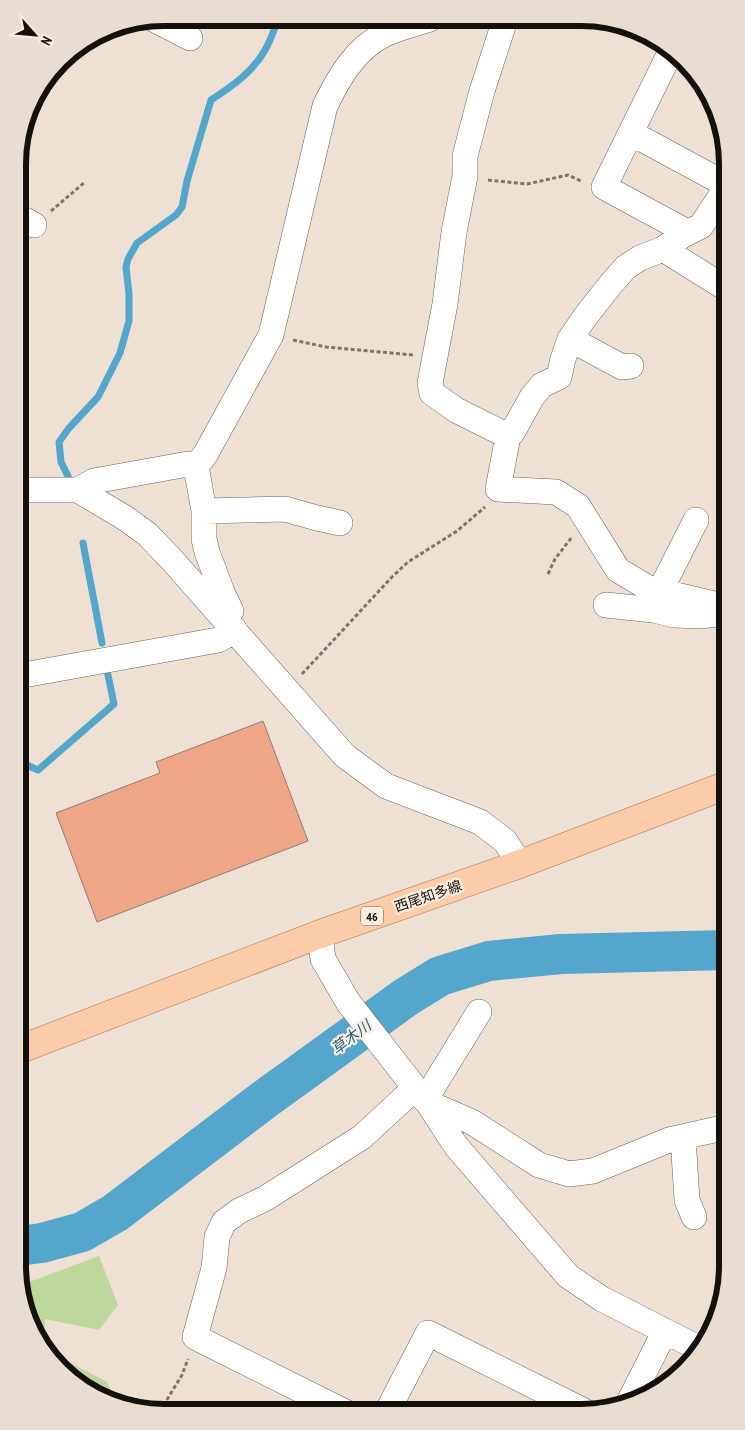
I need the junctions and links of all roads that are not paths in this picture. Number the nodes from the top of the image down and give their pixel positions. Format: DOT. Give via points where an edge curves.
graph roads {
  1 [pos="167,26"];
  2 [pos="409,26"];
  3 [pos="503,26"];
  4 [pos="190,38"];
  5 [pos="668,58"];
  6 [pos="631,133"];
  7 [pos="719,181"];
  8 [pos="719,199"];
  9 [pos="687,232"];
  10 [pos="663,249"];
  11 [pos="719,283"];
  12 [pos="570,338"];
  13 [pos="631,366"];
  14 [pos="508,436"];
  15 [pos="196,466"];
  16 [pos="26,490"];
  17 [pos="78,490"];
  18 [pos="204,510"];
  19 [pos="696,520"];
  20 [pos="340,523"];
  21 [pos="660,591"];
  22 [pos="606,605"];
  23 [pos="719,605"];
  24 [pos="719,613"];
  25 [pos="230,624"];
  26 [pos="26,675"];
  27 [pos="718,788"];
  28 [pos="520,864"];
  29 [pos="320,934"];
  30 [pos="479,1012"];
  31 [pos="26,1047"];
  32 [pos="423,1097"];
  33 [pos="705,1132"];
  34 [pos="718,1143"];
  35 [pos="694,1217"];
  36 [pos="665,1331"];
  37 [pos="693,1345"];
  38 [pos="634,1392"];
  39 [pos="329,1404"];
  40 [pos="391,1404"];
  41 [pos="570,1404"];
  1 -- 4 [label="street"];
  2 -- 15 [label="street" via="383,35 364,47 340,78 325,106 272,331"];
  3 -- 14 [label="street" via="465,156 465,176 430,383 432,393 456,410"];
  5 -- 6 [label="street"];
  6 -- 7 [label="street"];
  6 -- 9 [label="street" via="604,187"];
  8 -- 9 [label="street" via="701,226"];
  9 -- 10 [label="street"];
  10 -- 11 [label="street"];
  10 -- 12 [label="street" via="626,267"];
  12 -- 13 [label="street" via="622,367"];
  12 -- 14 [label="street" via="559,377 542,385"];
  14 -- 21 [label="street" via="498,489 556,492 578,506 618,570 650,589"];
  15 -- 17 [label="street" via="188,464 94,481"];
  15 -- 18 [label="street"];
  16 -- 17 [label="street"];
  17 -- 25 [label="street" via="146,534"];
  18 -- 20 [label="street" via="285,509"];
  18 -- 25 [label="street" via="204,539 231,611"];
  19 -- 21 [label="street"];
  21 -- 23 [label="street"];
  22 -- 24 [label="street" via="700,616"];
  25 -- 26 [label="street" via="227,635 218,640"];
  25 -- 28 [label="street" via="345,756 386,786 480,822 505,841"];
  27 -- 28 [label="main road, 西尾知多線 / 46"];
  28 -- 29 [label="main road, 西尾知多線 / 46"];
  29 -- 31 [label="main road, 西尾知多線 / 46"];
  29 -- 32 [label="street" via="322,959 348,1002"];
  30 -- 32 [label="street"];
  32 -- 33 [label="street" via="472,1122 539,1165 569,1174 593,1171 669,1140"];
  32 -- 36 [label="street" via="456,1146 568,1276 602,1299"];
  32 -- 39 [label="street" via="266,1198 239,1211 224,1222 217,1237 214,1268 195,1337"];
  33 -- 34 [label="street"];
  33 -- 35 [label="street" via="688,1200"];
  36 -- 37 [label="street"];
  36 -- 38 [label="street"];
  40 -- 41 [label="street" via="428,1333"];
}
